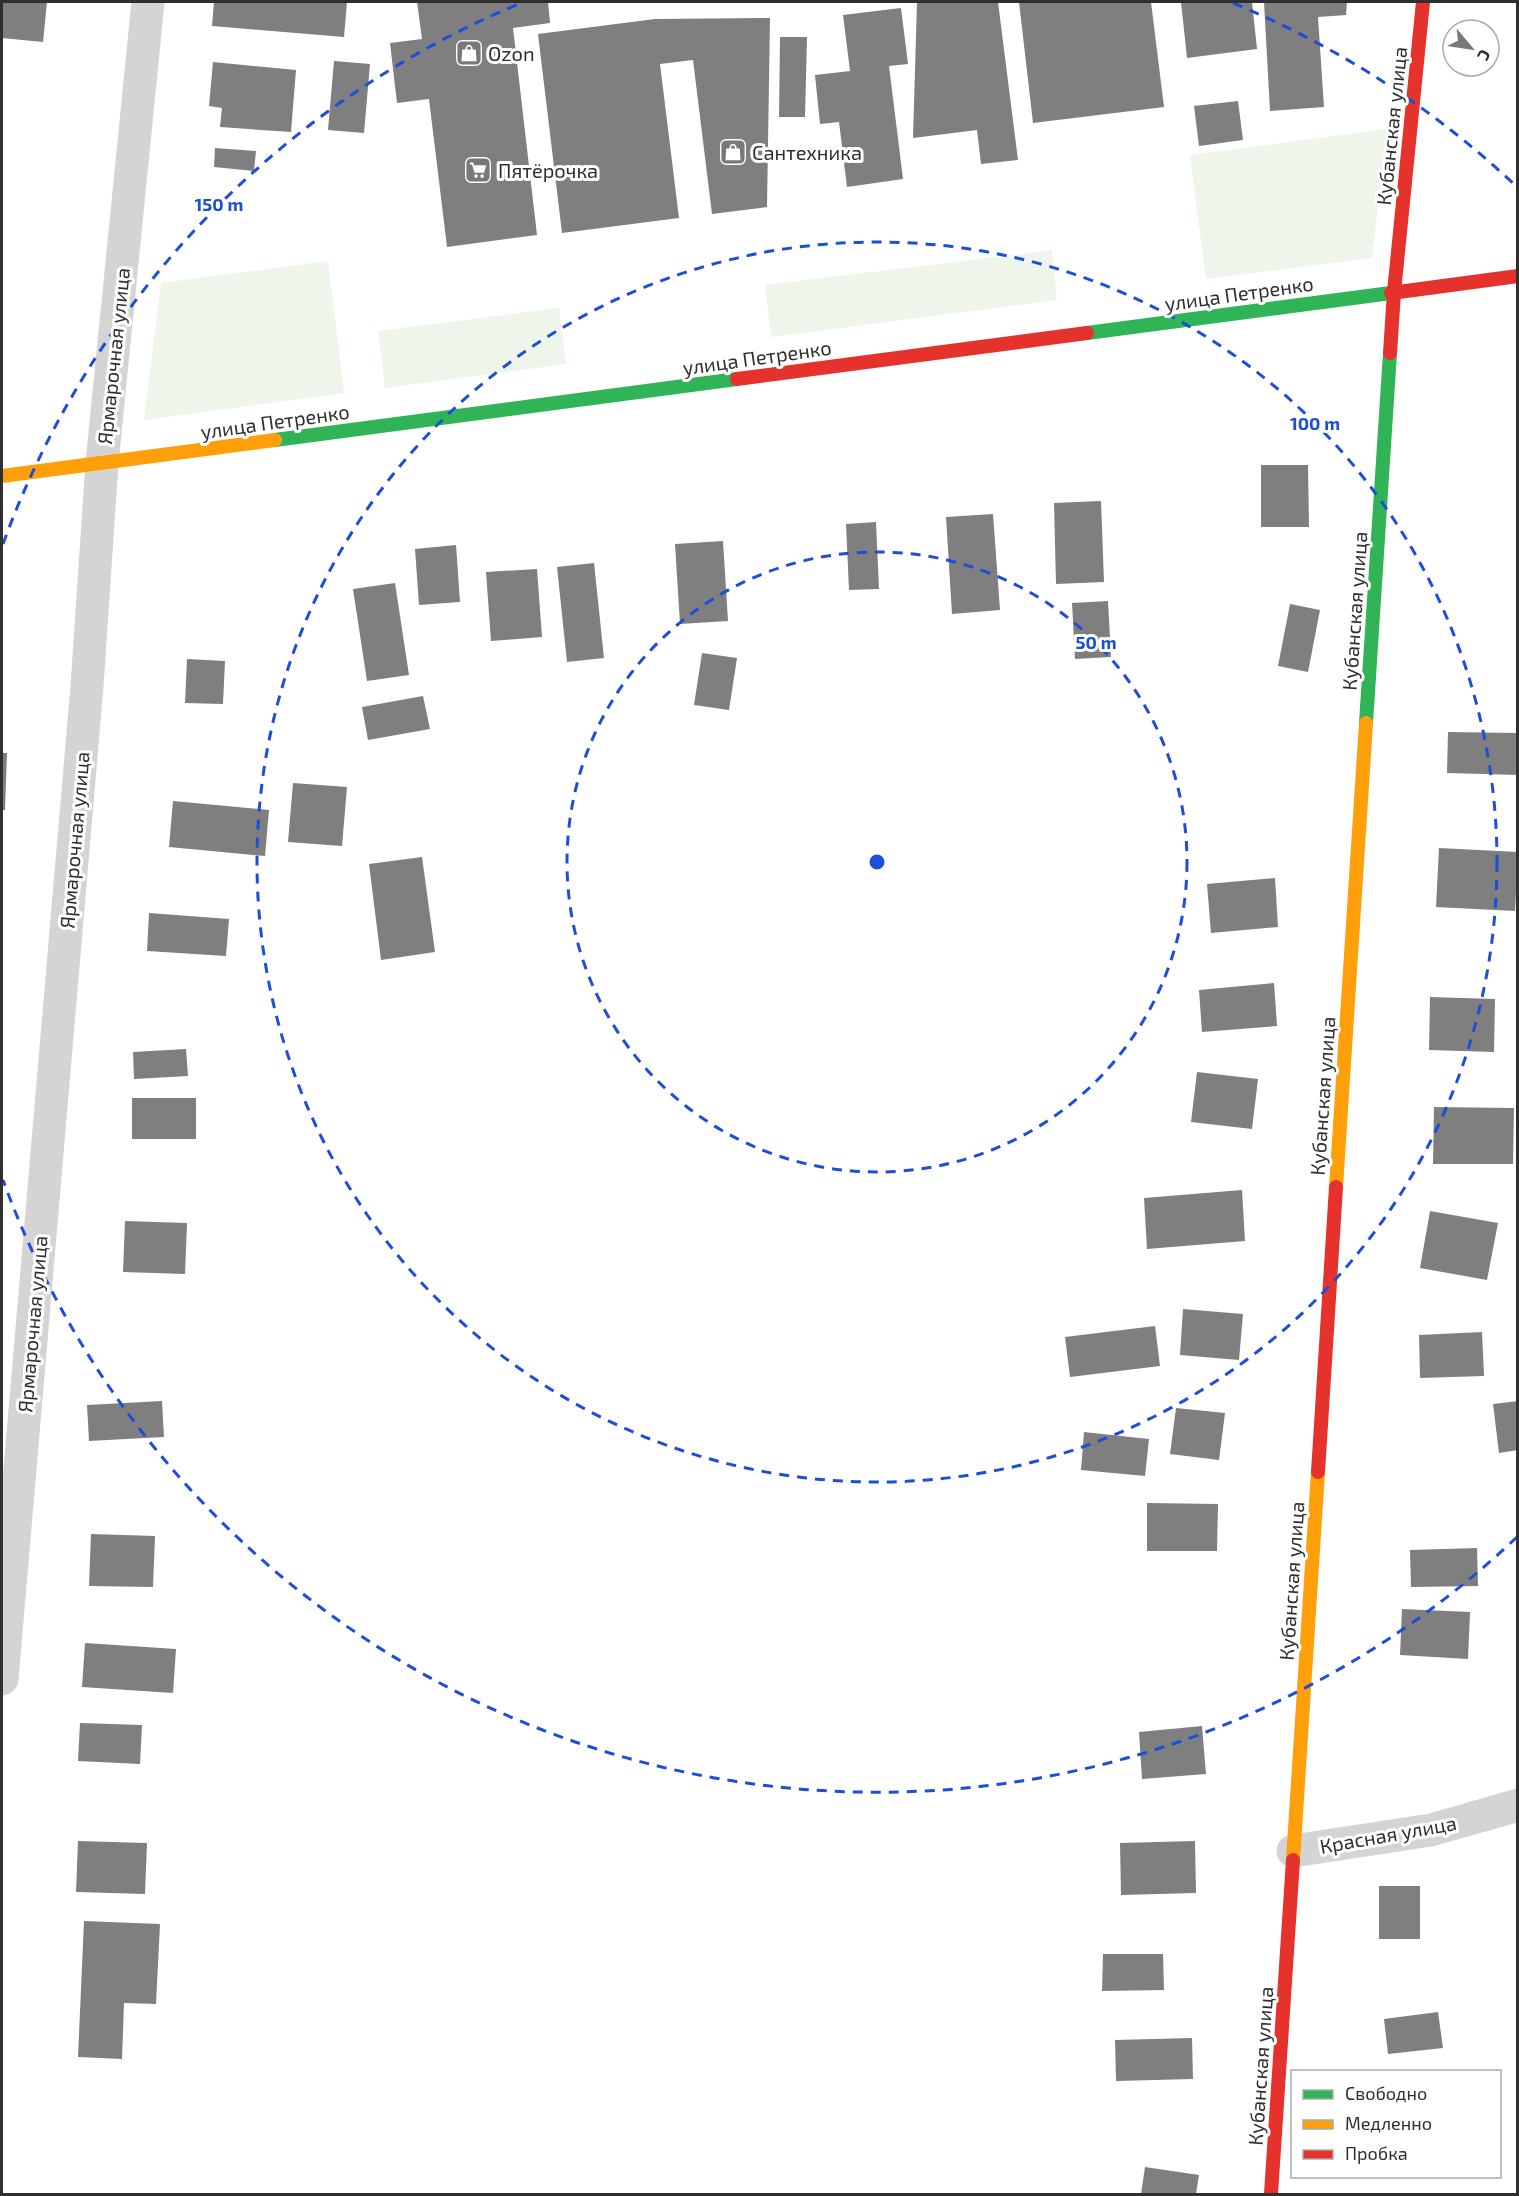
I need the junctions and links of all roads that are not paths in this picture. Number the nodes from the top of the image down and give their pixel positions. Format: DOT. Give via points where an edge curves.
graph roads {
  1 [pos="148,2"];
  2 [pos="1423,2"];
  3 [pos="1518,276"];
  4 [pos="1394,292"];
  5 [pos="102,464"];
  6 [pos="2,476"];
  7 [pos="2,1679"];
  8 [pos="1518,1804"];
  9 [pos="1293,1851"];
  10 [pos="1271,2194"];
  1 -- 5 [label="street, Ярмарочная улица"];
  2 -- 4 [label="street, Кубанская улица"];
  3 -- 4 [label="street, улица Петренко"];
  4 -- 5 [label="street, улица Петренко"];
  4 -- 9 [label="street, Кубанская улица"];
  5 -- 6 [label="street, улица Петренко"];
  5 -- 7 [label="street, Ярмарочная улица" via="86,697"];
  8 -- 9 [label="street, Красная улица" via="1431,1830"];
  9 -- 10 [label="street, Кубанская улица"];
}
